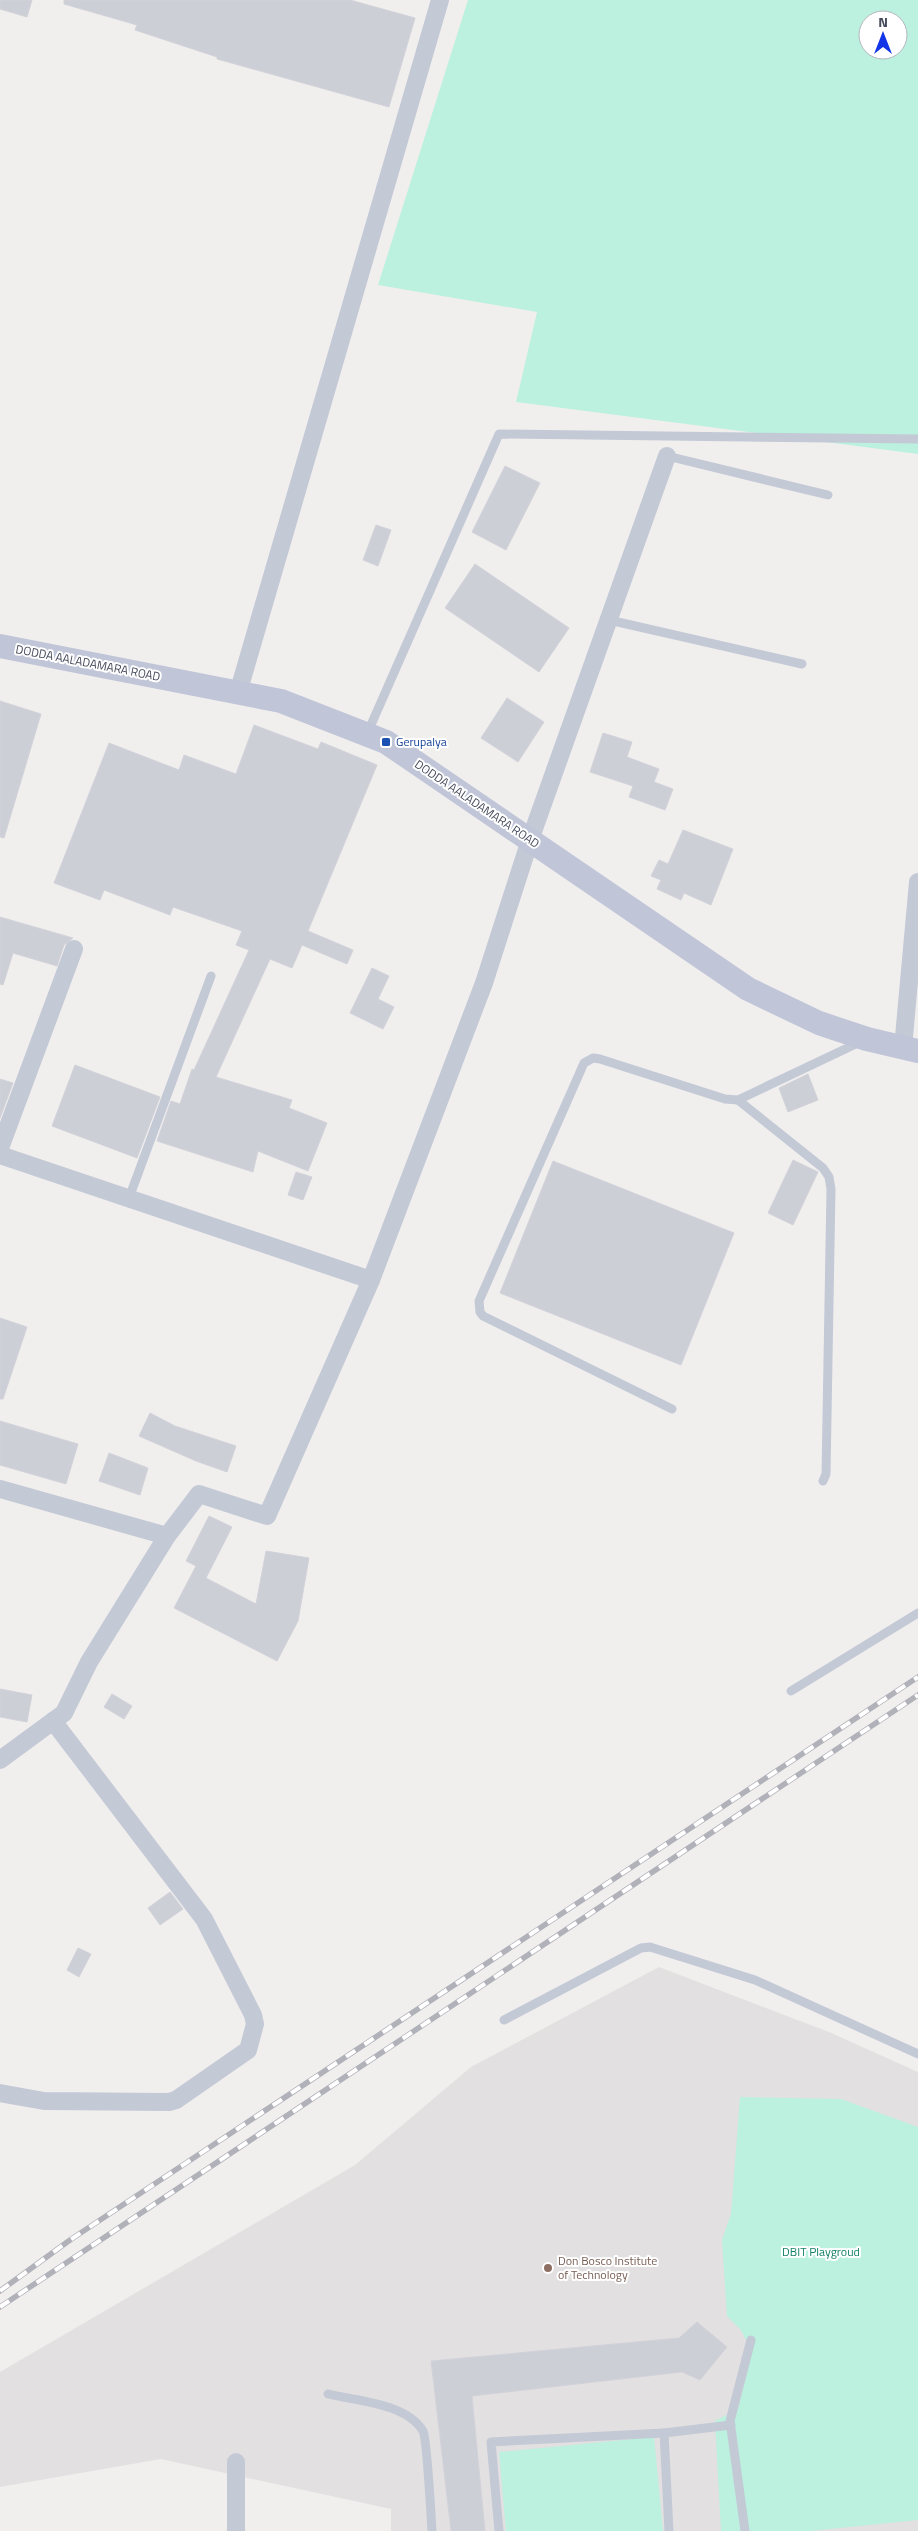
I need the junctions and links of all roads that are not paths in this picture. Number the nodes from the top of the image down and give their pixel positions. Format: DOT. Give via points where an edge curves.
graph roads {
  1 [pos="440,0"];
  2 [pos="918,439"];
  3 [pos="667,456"];
  4 [pos="828,495"];
  5 [pos="609,620"];
  6 [pos="0,646"];
  7 [pos="802,664"];
  8 [pos="238,693"];
  9 [pos="366,734"];
  10 [pos="530,840"];
  11 [pos="918,882"];
  12 [pos="74,949"];
  13 [pos="211,976"];
  14 [pos="867,1039"];
  15 [pos="911,1050"];
  16 [pos="738,1100"];
  17 [pos="0,1148"];
  18 [pos="0,1155"];
  19 [pos="128,1198"];
  20 [pos="371,1280"];
  21 [pos="672,1409"];
  22 [pos="823,1481"];
  23 [pos="0,1489"];
  24 [pos="167,1536"];
  25 [pos="918,1613"];
  26 [pos="791,1691"];
  27 [pos="53,1721"];
  28 [pos="0,1760"];
  29 [pos="504,2020"];
  30 [pos="918,2054"];
  31 [pos="0,2092"];
  32 [pos="751,2340"];
  33 [pos="328,2394"];
  34 [pos="730,2425"];
  35 [pos="664,2434"];
  36 [pos="236,2462"];
  37 [pos="236,2531"];
  38 [pos="432,2531"];
  39 [pos="499,2531"];
  40 [pos="669,2531"];
  41 [pos="745,2531"];
  1 -- 8 [label="street"];
  2 -- 9 [label="lane" via="499,434"];
  3 -- 4 [label="lane"];
  3 -- 5 [label="street"];
  5 -- 7 [label="lane"];
  5 -- 10 [label="street"];
  6 -- 8 [label="main road, DODDA AALADAMARA ROAD"];
  8 -- 9 [label="main road, DODDA AALADAMARA ROAD" via="282,701"];
  9 -- 10 [label="main road, DODDA AALADAMARA ROAD" via="386,742"];
  10 -- 14 [label="main road, DODDA AALADAMARA ROAD" via="748,988 818,1023"];
  10 -- 20 [label="street" via="484,983"];
  11 -- 15 [label="street"];
  12 -- 17 [label="street"];
  13 -- 19 [label="lane"];
  14 -- 15 [label="main road, DODDA AALADAMARA ROAD"];
  14 -- 16 [label="lane"];
  16 -- 21 [label="lane" via="600,1059 584,1063 479,1301 483,1316"];
  16 -- 22 [label="lane" via="823,1168 829,1177 826,1474"];
  18 -- 19 [label="street"];
  19 -- 20 [label="street"];
  20 -- 24 [label="street" via="267,1516 199,1494"];
  23 -- 24 [label="street"];
  24 -- 27 [label="street" via="89,1662 64,1712"];
  25 -- 26 [label="lane"];
  27 -- 28 [label="street"];
  27 -- 31 [label="street" via="204,1919 255,2024 248,2050 169,2102 44,2101"];
  29 -- 30 [label="lane" via="650,1946 755,1980"];
  32 -- 34 [label="lane"];
  33 -- 38 [label="lane" via="395,2409 424,2432"];
  34 -- 35 [label="lane"];
  34 -- 41 [label="lane"];
  35 -- 39 [label="lane" via="491,2442"];
  35 -- 40 [label="lane"];
  36 -- 37 [label="street"];
}
